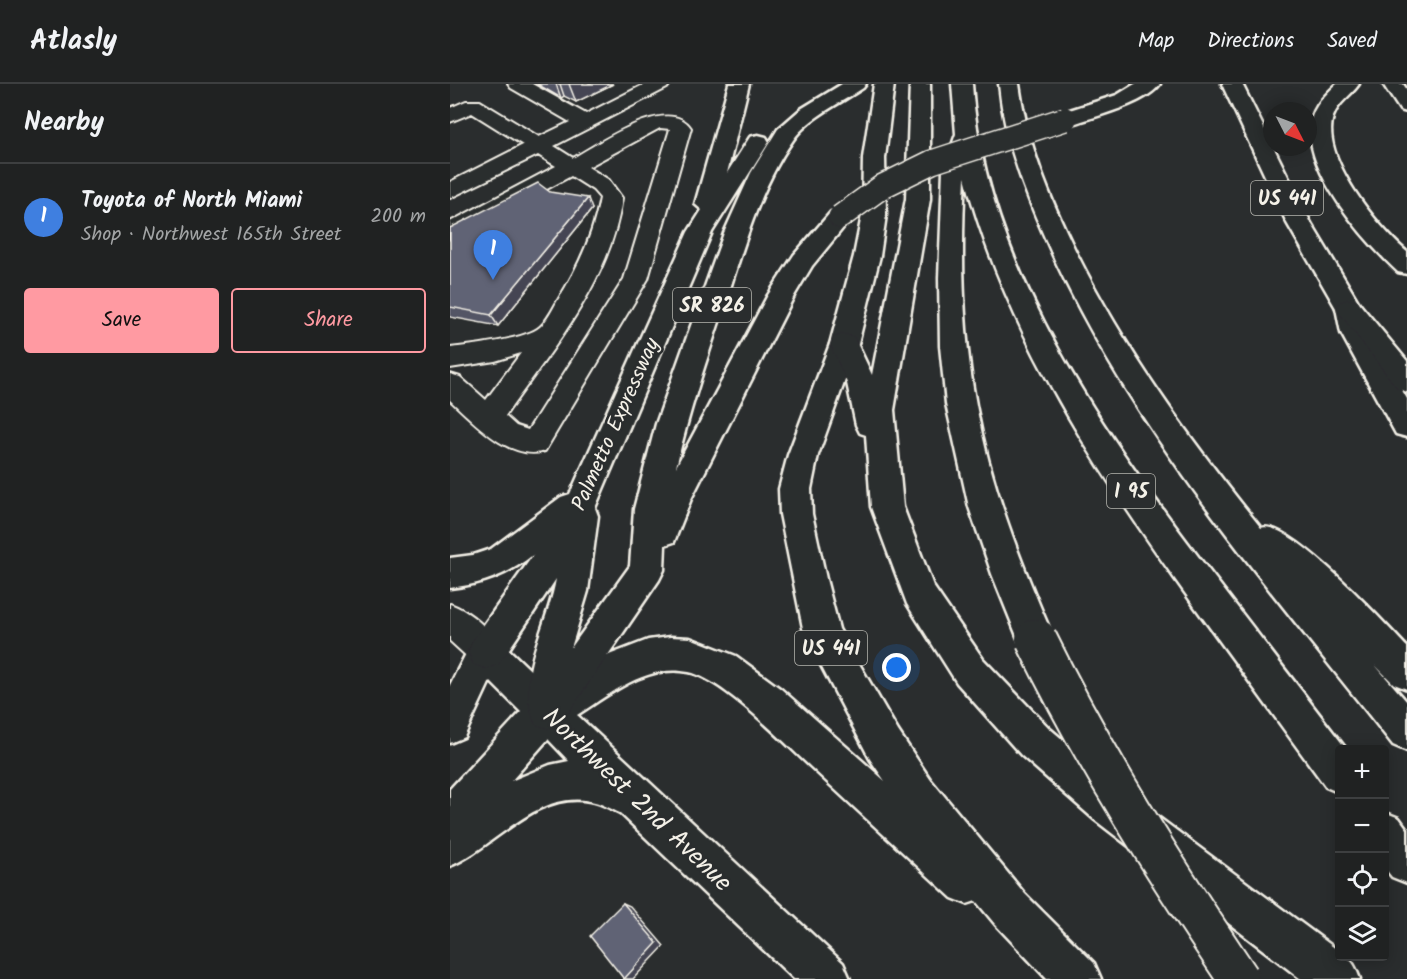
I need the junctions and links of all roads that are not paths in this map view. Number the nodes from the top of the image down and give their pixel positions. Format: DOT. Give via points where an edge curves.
graph roads {
  1 [pos="518,84"];
  2 [pos="660,84"];
  3 [pos="739,84"];
  4 [pos="825,84"];
  5 [pos="856,84"];
  6 [pos="884,84"];
  7 [pos="920,84"];
  8 [pos="962,84"];
  9 [pos="1009,84"];
  10 [pos="1150,84"];
  11 [pos="1232,84"];
  12 [pos="1349,84"];
  13 [pos="1393,84"];
  14 [pos="1407,106"];
  15 [pos="450,116"];
  16 [pos="586,122"];
  17 [pos="966,133"];
  18 [pos="538,146"];
  19 [pos="572,167"];
  20 [pos="450,191"];
  21 [pos="450,232"];
  22 [pos="700,232"];
  23 [pos="644,256"];
  24 [pos="594,257"];
  25 [pos="1407,266"];
  26 [pos="1348,308"];
  27 [pos="545,336"];
  28 [pos="844,344"];
  29 [pos="450,358"];
  30 [pos="1407,381"];
  31 [pos="450,384"];
  32 [pos="489,417"];
  33 [pos="1407,426"];
  34 [pos="881,461"];
  35 [pos="585,496"];
  36 [pos="1234,517"];
  37 [pos="647,570"];
  38 [pos="450,573"];
  39 [pos="450,619"];
  40 [pos="486,652"];
  41 [pos="1407,672"];
  42 [pos="450,696"];
  43 [pos="548,711"];
  44 [pos="450,724"];
  45 [pos="1407,732"];
  46 [pos="1335,766"];
  47 [pos="635,799"];
  48 [pos="450,819"];
  49 [pos="1389,839"];
  50 [pos="450,845"];
  51 [pos="1407,862"];
  52 [pos="1010,909"];
  53 [pos="827,979"];
  54 [pos="1078,979"];
  55 [pos="1239,979"];
  56 [pos="1337,979"];
  1 -- 16 [label="street"];
  2 -- 16 [label="street"];
  3 -- 22 [label="main road"];
  4 -- 22 [label="main road, Palmetto Expressway / SR 826" via="783,114 763,135"];
  5 -- 37 [label="main road, SR 826" via="786,134 762,173 736,233 670,424 650,509"];
  6 -- 28 [label="main road, US 441" via="874,158 874,215"];
  7 -- 34 [label="main road" via="918,200 879,408"];
  8 -- 17 [label="main road, I 95"];
  9 -- 36 [label="main road" via="1018,134 1035,188 1078,283 1137,386"];
  10 -- 37 [label="main road, bridge" via="1124,99 912,171 868,195 840,217 781,295 675,499"];
  11 -- 26 [label="main road, US 441" via="1279,184"];
  12 -- 25 [label="main road" via="1330,102 1324,115 1320,128 1327,153 1343,193 1378,238"];
  13 -- 14 [label="main road"];
  15 -- 18 [label="street" via="473,105"];
  16 -- 18 [label="street"];
  17 -- 46 [label="main road, I 95" via="981,196 1008,272 1071,395 1152,522"];
  17 -- 55 [label="main road, bridge" via="954,170 953,323 957,380 980,490 1007,570 1054,676 1105,767"];
  18 -- 19 [label="street"];
  18 -- 20 [label="street"];
  19 -- 21 [label="street"];
  19 -- 23 [label="street" via="656,122 669,121 681,128"];
  19 -- 24 [label="street" via="601,185 611,198"];
  22 -- 35 [label="main road, Palmetto Expressway / SR 826"];
  23 -- 24 [label="street"];
  23 -- 32 [label="street" via="626,298 535,443 513,437"];
  24 -- 27 [label="street" via="581,285"];
  26 -- 30 [label="main road"];
  26 -- 33 [label="main road, US 441" via="1355,333"];
  27 -- 29 [label="street" via="495,352"];
  27 -- 32 [label="street"];
  28 -- 34 [label="main road" via="861,383"];
  28 -- 52 [label="main road, US 441" via="803,455 795,489 796,514 822,633 884,745 916,793"];
  31 -- 32 [label="street"];
  34 -- 56 [label="main road" via="886,503 897,540 934,621 960,660 1009,717 1141,829"];
  35 -- 38 [label="main road" via="503,559 474,570"];
  35 -- 40 [label="main road, Palmetto Expressway / SR 826" via="536,582"];
  35 -- 43 [label="main road" via="571,591 549,660"];
  36 -- 41 [label="main road" via="1305,567"];
  36 -- 45 [label="main road"];
  37 -- 43 [label="main road"];
  39 -- 40 [label="street, Northwest 2nd Avenue"];
  40 -- 42 [label="main road, SR 826"];
  40 -- 43 [label="main road, Northwest 2nd Avenue"];
  40 -- 44 [label="main road"];
  43 -- 47 [label="main road, Northwest 2nd Avenue"];
  43 -- 48 [label="main road"];
  43 -- 52 [label="main road" via="622,667 648,657 690,655 706,660 768,702 963,880"];
  47 -- 50 [label="main road" via="588,780 556,783 522,796"];
  47 -- 53 [label="main road, Northwest 2nd Avenue"];
  49 -- 51 [label="main road"];
  52 -- 54 [label="main road, US 441"];
}
